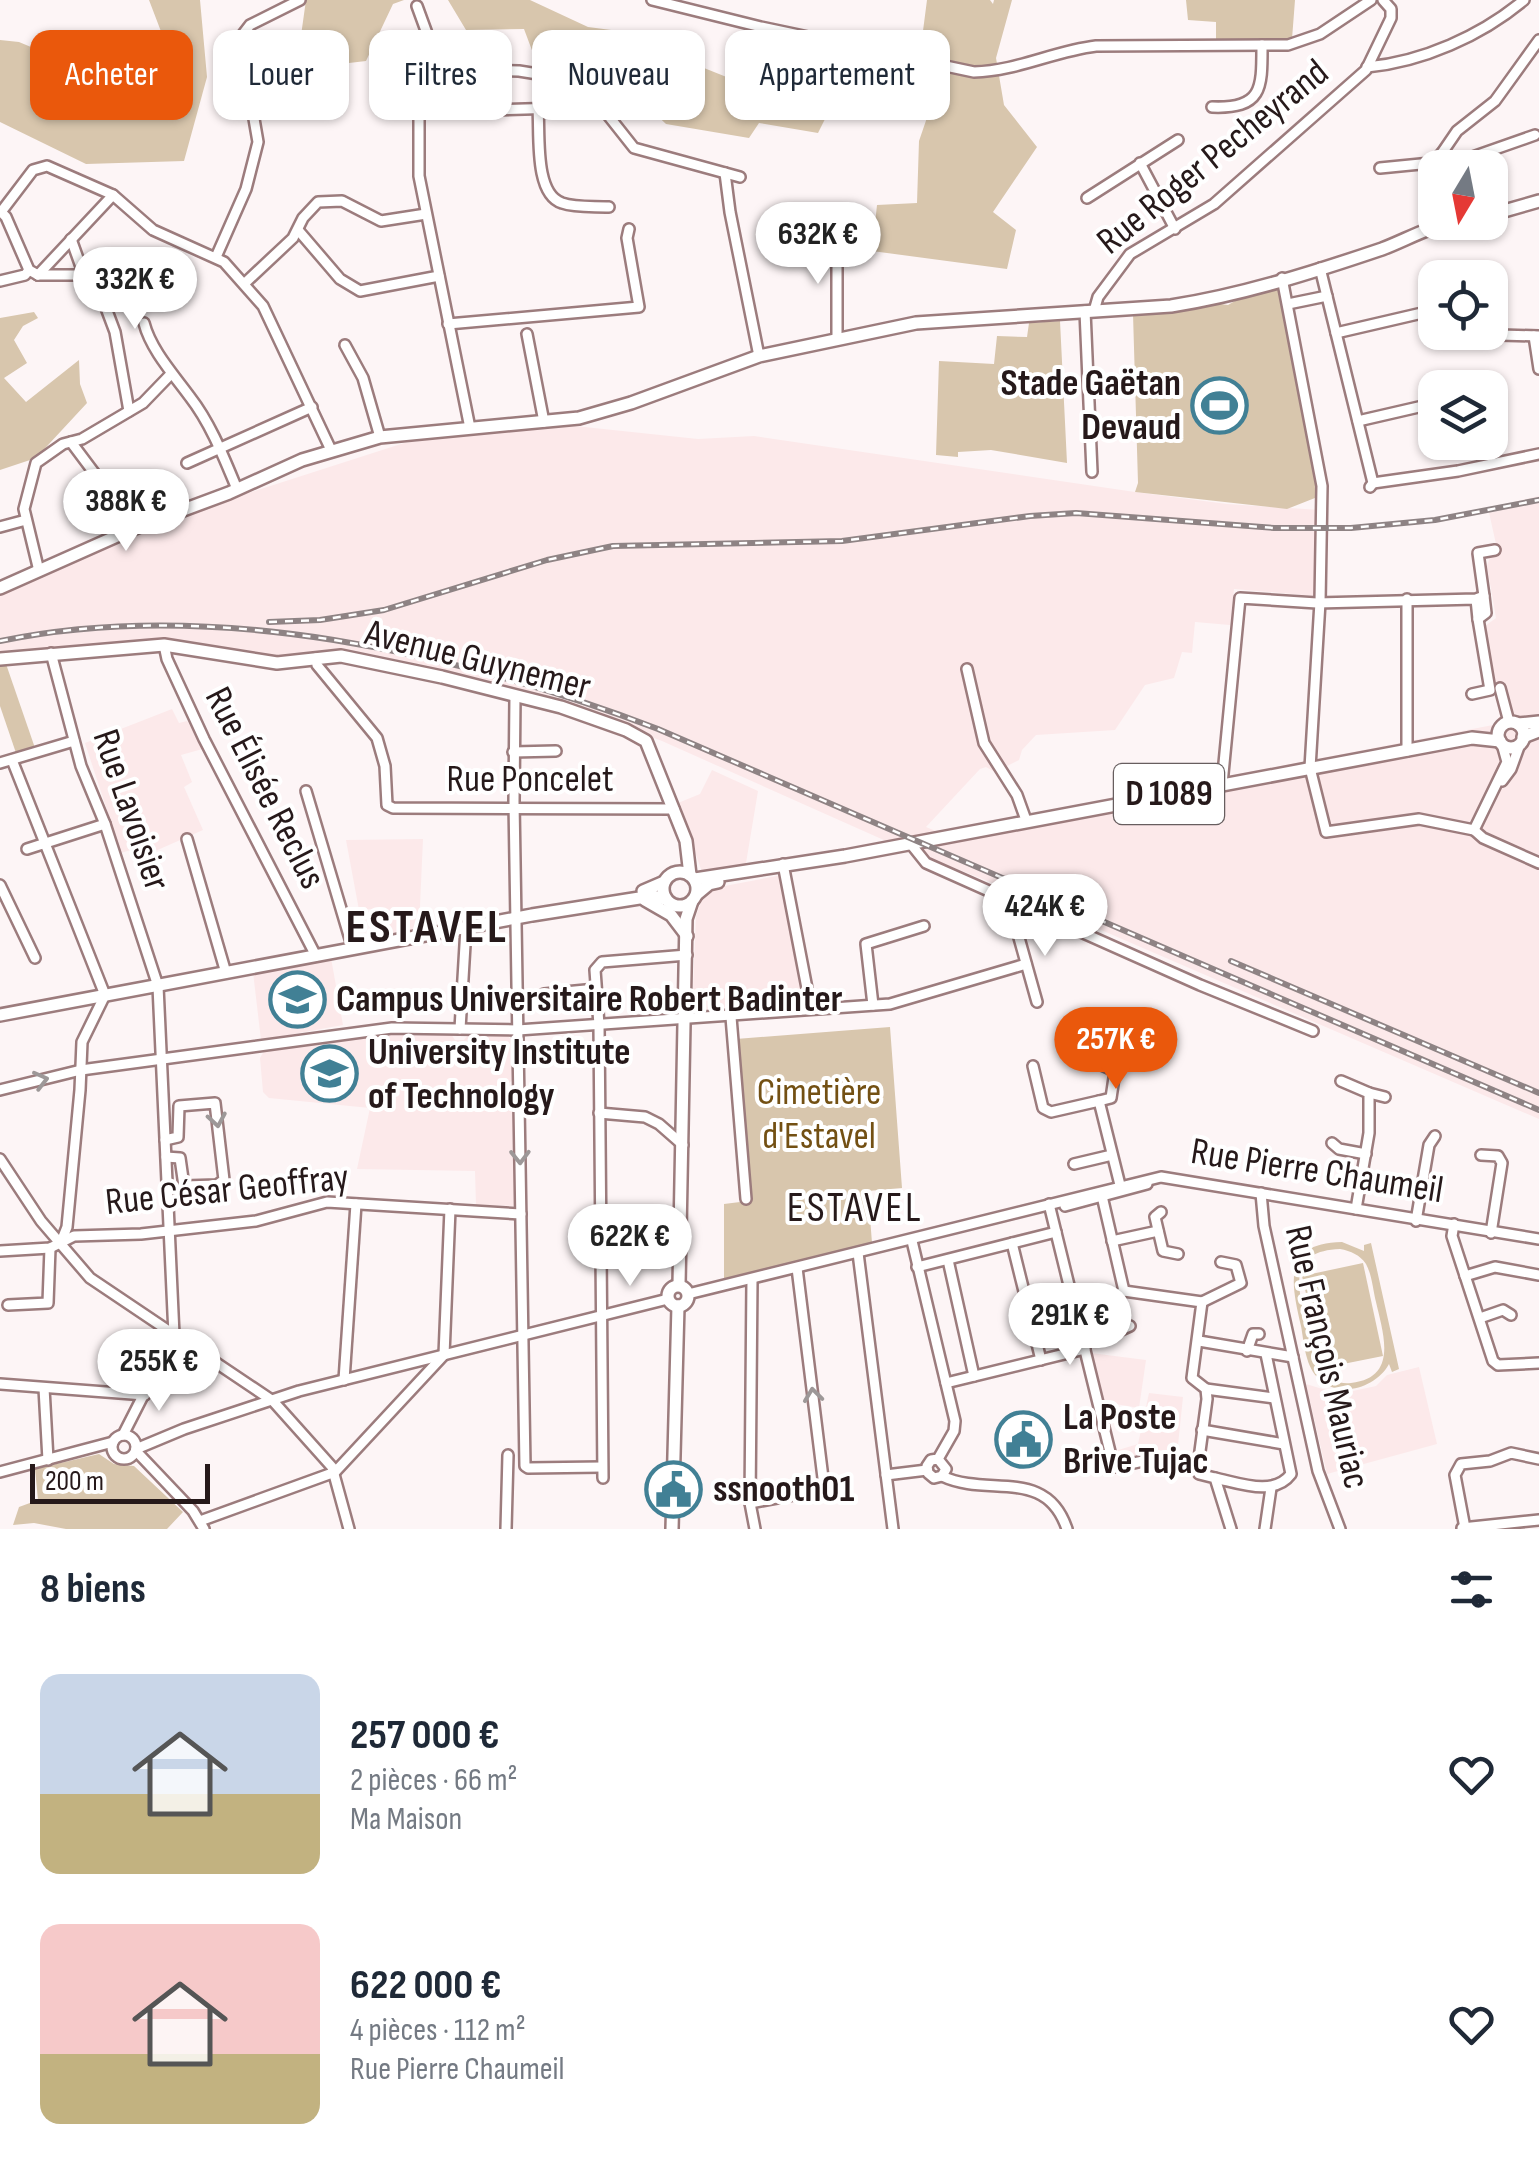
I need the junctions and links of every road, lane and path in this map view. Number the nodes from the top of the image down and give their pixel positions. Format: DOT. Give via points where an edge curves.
graph roads {
  1 [pos="300,0"];
  2 [pos="652,0"];
  3 [pos="1371,0"];
  4 [pos="1383,0"];
  5 [pos="1524,0"];
  6 [pos="417,6"];
  7 [pos="426,30"];
  8 [pos="1539,40"];
  9 [pos="1262,45"];
  10 [pos="1374,57"];
  11 [pos="1390,66"];
  12 [pos="1367,67"];
  13 [pos="512,70"];
  14 [pos="1212,108"];
  15 [pos="419,120"];
  16 [pos="539,120"];
  17 [pos="1534,135"];
  18 [pos="1178,140"];
  19 [pos="1446,150"];
  20 [pos="1492,150"];
  21 [pos="1140,163"];
  22 [pos="1418,165"];
  23 [pos="1380,168"];
  24 [pos="725,173"];
  25 [pos="740,177"];
  26 [pos="113,195"];
  27 [pos="1087,198"];
  28 [pos="1539,201"];
  29 [pos="610,207"];
  30 [pos="1508,209"];
  31 [pos="1,212"];
  32 [pos="426,214"];
  33 [pos="1175,228"];
  34 [pos="629,229"];
  35 [pos="298,230"];
  36 [pos="837,234"];
  37 [pos="1418,236"];
  38 [pos="1418,237"];
  39 [pos="71,239"];
  40 [pos="1407,240"];
  41 [pos="216,257"];
  42 [pos="1320,268"];
  43 [pos="34,273"];
  44 [pos="84,275"];
  45 [pos="439,276"];
  46 [pos="1282,278"];
  47 [pos="0,281"];
  48 [pos="245,283"];
  49 [pos="1327,296"];
  50 [pos="1288,304"];
  51 [pos="1090,311"];
  52 [pos="1418,314"];
  53 [pos="144,323"];
  54 [pos="448,324"];
  55 [pos="1336,333"];
  56 [pos="527,334"];
  57 [pos="1508,335"];
  58 [pos="1536,336"];
  59 [pos="838,340"];
  60 [pos="346,345"];
  61 [pos="760,356"];
  62 [pos="1539,369"];
  63 [pos="172,374"];
  64 [pos="1418,407"];
  65 [pos="312,408"];
  66 [pos="129,410"];
  67 [pos="544,422"];
  68 [pos="1358,422"];
  69 [pos="470,428"];
  70 [pos="380,437"];
  71 [pos="71,442"];
  72 [pos="220,449"];
  73 [pos="331,450"];
  74 [pos="1539,454"];
  75 [pos="187,463"];
  76 [pos="1092,472"];
  77 [pos="237,489"];
  78 [pos="163,516"];
  79 [pos="26,520"];
  80 [pos="0,527"];
  81 [pos="1495,550"];
  82 [pos="39,571"];
  83 [pos="0,588"];
  84 [pos="1480,598"];
  85 [pos="1407,599"];
  86 [pos="1320,602"];
  87 [pos="164,645"];
  88 [pos="51,653"];
  89 [pos="0,658"];
  90 [pos="316,658"];
  91 [pos="967,669"];
  92 [pos="1500,688"];
  93 [pos="1472,694"];
  94 [pos="515,696"];
  95 [pos="1539,722"];
  96 [pos="1509,724"];
  97 [pos="1539,731"];
  98 [pos="1472,738"];
  99 [pos="1522,740"];
  100 [pos="74,741"];
  101 [pos="1501,742"];
  102 [pos="556,751"];
  103 [pos="1407,751"];
  104 [pos="513,752"];
  105 [pos="12,760"];
  106 [pos="0,763"];
  107 [pos="1310,768"];
  108 [pos="1222,784"];
  109 [pos="1497,786"];
  110 [pos="306,791"];
  111 [pos="514,808"];
  112 [pos="674,810"];
  113 [pos="1479,816"];
  114 [pos="1026,820"];
  115 [pos="1444,822"];
  116 [pos="105,824"];
  117 [pos="1480,834"];
  118 [pos="186,838"];
  119 [pos="46,842"];
  120 [pos="910,843"];
  121 [pos="687,846"];
  122 [pos="27,849"];
  123 [pos="1539,863"];
  124 [pos="784,867"];
  125 [pos="692,877"];
  126 [pos="668,878"];
  127 [pos="0,885"];
  128 [pos="636,898"];
  129 [pos="694,898"];
  130 [pos="670,902"];
  131 [pos="532,915"];
  132 [pos="516,918"];
  133 [pos="686,919"];
  134 [pos="924,926"];
  135 [pos="1016,927"];
  136 [pos="466,928"];
  137 [pos="687,936"];
  138 [pos="352,950"];
  139 [pos="316,956"];
  140 [pos="687,956"];
  141 [pos="35,958"];
  142 [pos="1026,964"];
  143 [pos="226,974"];
  144 [pos="158,986"];
  145 [pos="596,989"];
  146 [pos="544,994"];
  147 [pos="105,995"];
  148 [pos="1037,1002"];
  149 [pos="873,1005"];
  150 [pos="811,1010"];
  151 [pos="0,1015"];
  152 [pos="730,1017"];
  153 [pos="685,1020"];
  154 [pos="598,1025"];
  155 [pos="460,1028"];
  156 [pos="518,1030"];
  157 [pos="1312,1031"];
  158 [pos="1074,1056"];
  159 [pos="162,1060"];
  160 [pos="1033,1066"];
  161 [pos="81,1070"];
  162 [pos="1340,1081"];
  163 [pos="0,1090"];
  164 [pos="1369,1093"];
  165 [pos="1385,1097"];
  166 [pos="1099,1101"];
  167 [pos="599,1114"];
  168 [pos="665,1129"];
  169 [pos="683,1136"];
  170 [pos="1435,1136"];
  171 [pos="165,1140"];
  172 [pos="1332,1143"];
  173 [pos="1112,1154"];
  174 [pos="1366,1154"];
  175 [pos="1480,1155"];
  176 [pos="166,1157"];
  177 [pos="0,1159"];
  178 [pos="1074,1164"];
  179 [pos="5,1176"];
  180 [pos="1118,1189"];
  181 [pos="1098,1194"];
  182 [pos="1261,1195"];
  183 [pos="746,1199"];
  184 [pos="356,1204"];
  185 [pos="1050,1206"];
  186 [pos="1356,1209"];
  187 [pos="450,1210"];
  188 [pos="1161,1212"];
  189 [pos="521,1214"];
  190 [pos="1416,1221"];
  191 [pos="1454,1226"];
  192 [pos="170,1229"];
  193 [pos="1158,1231"];
  194 [pos="1056,1232"];
  195 [pos="1491,1233"];
  196 [pos="1539,1240"];
  197 [pos="912,1241"];
  198 [pos="1112,1241"];
  199 [pos="61,1243"];
  200 [pos="1012,1243"];
  201 [pos="50,1248"];
  202 [pos="0,1251"];
  203 [pos="858,1253"];
  204 [pos="1178,1254"];
  205 [pos="948,1260"];
  206 [pos="1222,1262"];
  207 [pos="917,1267"];
  208 [pos="797,1268"];
  209 [pos="1539,1275"];
  210 [pos="1465,1276"];
  211 [pos="752,1278"];
  212 [pos="683,1290"];
  213 [pos="1124,1291"];
  214 [pos="673,1302"];
  215 [pos="1202,1302"];
  216 [pos="8,1304"];
  217 [pos="1511,1315"];
  218 [pos="601,1316"];
  219 [pos="1480,1318"];
  220 [pos="1130,1326"];
  221 [pos="1258,1334"];
  222 [pos="174,1335"];
  223 [pos="523,1335"];
  224 [pos="1198,1341"];
  225 [pos="1085,1350"];
  226 [pos="1248,1351"];
  227 [pos="1266,1354"];
  228 [pos="444,1355"];
  229 [pos="1293,1357"];
  230 [pos="1042,1360"];
  231 [pos="1539,1363"];
  232 [pos="974,1376"];
  233 [pos="344,1380"];
  234 [pos="946,1383"];
  235 [pos="0,1384"];
  236 [pos="44,1388"];
  237 [pos="1206,1389"];
  238 [pos="146,1395"];
  239 [pos="1274,1398"];
  240 [pos="273,1401"];
  241 [pos="184,1429"];
  242 [pos="1202,1430"];
  243 [pos="129,1436"];
  244 [pos="113,1442"];
  245 [pos="1284,1444"];
  246 [pos="136,1450"];
  247 [pos="508,1455"];
  248 [pos="62,1456"];
  249 [pos="120,1458"];
  250 [pos="1539,1458"];
  251 [pos="938,1459"];
  252 [pos="48,1460"];
  253 [pos="1143,1462"];
  254 [pos="927,1470"];
  255 [pos="0,1472"];
  256 [pos="334,1472"];
  257 [pos="886,1475"];
  258 [pos="942,1476"];
  259 [pos="1215,1478"];
  260 [pos="165,1484"];
  261 [pos="1271,1488"];
  262 [pos="750,1503"];
  263 [pos="1539,1522"];
  264 [pos="202,1525"];
  265 [pos="1478,1527"];
  266 [pos="1462,1528"];
  267 [pos="349,1529"];
  268 [pos="506,1529"];
  269 [pos="672,1529"];
  270 [pos="755,1529"];
  271 [pos="893,1529"];
  272 [pos="1066,1529"];
  273 [pos="1231,1529"];
  274 [pos="1265,1529"];
  275 [pos="1340,1529"];
  1 -- 41 [label="street" via="250,25 240,38 258,142"];
  2 -- 9 [label="street, Rue Roger Pecheyrand" via="962,71 1004,70 1096,46"];
  3 -- 9 [label="street, Rue Roger Pecheyrand" via="1304,42"];
  4 -- 10 [label="street, Rue Roger Pecheyrand" via="1391,18"];
  5 -- 11 [label="street" via="1483,30"];
  6 -- 7 [label="street"];
  8 -- 19 [label="street" via="1496,101 1457,132"];
  9 -- 14 [label="street" via="1256,95 1235,108"];
  10 -- 11 [label="street"];
  10 -- 12 [label="street, Rue Roger Pecheyrand"];
  11 -- 12 [label="street"];
  12 -- 33 [label="street, Rue Roger Pecheyrand" via="1214,204"];
  13 -- 24 [label="street" via="544,75 596,100 634,148"];
  15 -- 32 [label="street" via="418,176"];
  16 -- 29 [label="street" via="549,195 571,205"];
  17 -- 20 [label="street"];
  18 -- 21 [label="street"];
  21 -- 27 [label="street"];
  21 -- 33 [label="street"];
  22 -- 23 [label="street"];
  24 -- 25 [label="street"];
  24 -- 61 [label="street"];
  26 -- 31 [label="street" via="60,170 38,168"];
  26 -- 39 [label="street"];
  26 -- 41 [label="street" via="153,230"];
  28 -- 30 [label="main road"];
  31 -- 43 [label="street"];
  32 -- 35 [label="street" via="380,221 330,199 310,208"];
  32 -- 45 [label="street"];
  33 -- 51 [label="street, Rue Roger Pecheyrand" via="1130,254"];
  34 -- 54 [label="street" via="639,307"];
  35 -- 45 [label="street" via="340,279 360,291"];
  35 -- 48 [label="street"];
  36 -- 59 [label="street"];
  37 -- 40 [label="main road"];
  38 -- 40 [label="main road"];
  39 -- 43 [label="street"];
  39 -- 44 [label="street"];
  40 -- 42 [label="main road"];
  41 -- 48 [label="street"];
  42 -- 46 [label="main road"];
  42 -- 49 [label="street"];
  43 -- 44 [label="street"];
  43 -- 47 [label="street"];
  44 -- 66 [label="street" via="115,332"];
  45 -- 54 [label="street"];
  46 -- 50 [label="street"];
  46 -- 51 [label="main road" via="1211,300"];
  48 -- 65 [label="street" via="264,306"];
  49 -- 50 [label="street"];
  49 -- 55 [label="street"];
  50 -- 86 [label="street" via="1322,486"];
  51 -- 59 [label="main road" via="920,322"];
  51 -- 76 [label="street"];
  52 -- 55 [label="street"];
  53 -- 63 [label="street"];
  54 -- 69 [label="street"];
  55 -- 68 [label="street"];
  56 -- 67 [label="street"];
  57 -- 58 [label="street"];
  58 -- 62 [label="street"];
  59 -- 61 [label="main road"];
  60 -- 70 [label="street"];
  61 -- 67 [label="main road" via="607,410"];
  63 -- 66 [label="street"];
  63 -- 72 [label="street"];
  64 -- 68 [label="street"];
  65 -- 72 [label="street"];
  65 -- 73 [label="street"];
  66 -- 71 [label="street"];
  67 -- 69 [label="main road"];
  68 -- 74 [label="street" via="1371,485"];
  69 -- 70 [label="main road"];
  70 -- 73 [label="main road"];
  71 -- 78 [label="street" via="101,482 121,486 128,498"];
  71 -- 79 [label="street" via="36,463"];
  72 -- 75 [label="street"];
  72 -- 77 [label="street"];
  73 -- 77 [label="main road"];
  77 -- 78 [label="main road"];
  78 -- 82 [label="main road"];
  79 -- 80 [label="street"];
  79 -- 82 [label="street"];
  81 -- 84 [label="street" via="1478,554"];
  82 -- 83 [label="main road"];
  84 -- 85 [label="street"];
  84 -- 93 [label="street" via="1490,690"];
  85 -- 86 [label="street"];
  85 -- 103 [label="street"];
  86 -- 107 [label="street"];
  86 -- 108 [label="street" via="1240,598"];
  87 -- 88 [label="main road, Avenue Guynemer"];
  87 -- 90 [label="main road, Avenue Guynemer" via="270,662"];
  87 -- 139 [label="street, Rue Élisée Reclus" via="204,739"];
  88 -- 89 [label="main road, Avenue Guynemer"];
  88 -- 100 [label="street, Rue Lavoisier"];
  90 -- 94 [label="main road, Avenue Guynemer" via="341,656"];
  90 -- 111 [label="street, Rue Poncelet" via="378,738 387,805"];
  91 -- 114 [label="street" via="984,742"];
  92 -- 96 [label="street"];
  94 -- 104 [label="street"];
  94 -- 112 [label="main road, Avenue Guynemer" via="646,741"];
  95 -- 96 [label="main road"];
  96 -- 98 [label="main road"];
  96 -- 99 [label="main road"];
  96 -- 101 [label="main road"];
  97 -- 99 [label="main road"];
  98 -- 101 [label="main road, D 1089"];
  98 -- 103 [label="main road, D 1089"];
  99 -- 101 [label="main road" via="1513,747"];
  99 -- 109 [label="street"];
  100 -- 105 [label="street"];
  100 -- 116 [label="street, Rue Lavoisier"];
  101 -- 109 [label="street" via="1507,762"];
  102 -- 104 [label="street"];
  103 -- 107 [label="main road, D 1089"];
  104 -- 111 [label="street"];
  105 -- 106 [label="street"];
  105 -- 119 [label="street"];
  107 -- 108 [label="main road, D 1089"];
  107 -- 115 [label="street" via="1326,832 1419,819"];
  108 -- 114 [label="main road, D 1089"];
  109 -- 113 [label="street"];
  110 -- 138 [label="street"];
  111 -- 112 [label="street, Rue Poncelet"];
  111 -- 132 [label="street"];
  112 -- 121 [label="main road, Avenue Guynemer"];
  113 -- 115 [label="street"];
  113 -- 117 [label="street"];
  114 -- 120 [label="main road, D 1089"];
  115 -- 117 [label="street"];
  116 -- 119 [label="street"];
  116 -- 144 [label="street, Rue Lavoisier"];
  117 -- 123 [label="street"];
  118 -- 143 [label="street"];
  119 -- 122 [label="street"];
  119 -- 147 [label="street"];
  120 -- 124 [label="main road, D 1089"];
  120 -- 157 [label="street" via="926,863"];
  121 -- 125 [label="main road, Avenue Guynemer"];
  121 -- 126 [label="main road"];
  124 -- 125 [label="main road, D 1089"];
  124 -- 129 [label="main road, D 1089" via="709,884"];
  124 -- 150 [label="street"];
  125 -- 126 [label="main road"];
  125 -- 129 [label="main road, Avenue Guynemer"];
  126 -- 130 [label="main road"];
  126 -- 131 [label="main road" via="651,890"];
  127 -- 141 [label="street"];
  128 -- 130 [label="main road"];
  128 -- 131 [label="main road"];
  128 -- 137 [label="main road" via="662,907"];
  129 -- 130 [label="main road" via="684,906"];
  129 -- 133 [label="main road"];
  130 -- 133 [label="main road"];
  131 -- 132 [label="main road"];
  132 -- 136 [label="main road"];
  132 -- 156 [label="street"];
  133 -- 137 [label="main road"];
  134 -- 149 [label="street" via="866,944"];
  135 -- 142 [label="street"];
  136 -- 138 [label="main road"];
  136 -- 155 [label="street"];
  137 -- 140 [label="main road"];
  138 -- 139 [label="main road"];
  139 -- 143 [label="main road"];
  140 -- 145 [label="street" via="602,962 595,970"];
  140 -- 153 [label="main road"];
  142 -- 148 [label="street"];
  142 -- 149 [label="street"];
  143 -- 144 [label="main road"];
  144 -- 147 [label="main road"];
  144 -- 159 [label="street, Rue Lavoisier"];
  145 -- 146 [label="street"];
  145 -- 154 [label="street"];
  147 -- 151 [label="main road"];
  147 -- 161 [label="street" via="82,1042"];
  149 -- 150 [label="street"];
  150 -- 152 [label="street"];
  152 -- 153 [label="street"];
  152 -- 183 [label="street"];
  153 -- 154 [label="street"];
  153 -- 169 [label="main road"];
  154 -- 156 [label="street"];
  154 -- 167 [label="street"];
  155 -- 156 [label="street"];
  155 -- 159 [label="street" via="392,1028"];
  156 -- 189 [label="street, one-way"];
  158 -- 166 [label="street" via="1115,1071 1111,1098"];
  159 -- 161 [label="street"];
  159 -- 171 [label="street, Rue Lavoisier"];
  160 -- 166 [label="street" via="1043,1108"];
  163 -- 161 [label="street, one-way"];
  161 -- 199 [label="street"];
  162 -- 164 [label="street"];
  164 -- 165 [label="street"];
  164 -- 174 [label="street"];
  166 -- 173 [label="street"];
  167 -- 168 [label="street" via="645,1117"];
  167 -- 218 [label="street"];
  168 -- 169 [label="street"];
  168 -- 169 [label="street"];
  169 -- 212 [label="main road"];
  170 -- 190 [label="street"];
  171 -- 176 [label="street, Rue Lavoisier"];
  171 -- 176 [label="street, one-way" via="178,1136 179,1106 216,1104 224,1180 184,1186 180,1158"];
  172 -- 174 [label="street"];
  173 -- 178 [label="street"];
  173 -- 180 [label="street"];
  174 -- 186 [label="street"];
  175 -- 195 [label="street" via="1498,1156 1502,1163"];
  176 -- 192 [label="street, Rue Lavoisier"];
  177 -- 179 [label="street"];
  179 -- 199 [label="street"];
  180 -- 181 [label="street, Rue Pierre Chaumeil"];
  180 -- 182 [label="street, Rue Pierre Chaumeil" via="1173,1176"];
  181 -- 185 [label="street, Rue Pierre Chaumeil"];
  181 -- 198 [label="street"];
  182 -- 186 [label="street, Rue Pierre Chaumeil"];
  182 -- 190 [label="street, Rue Pierre Chaumeil"];
  182 -- 229 [label="street, Rue François Mauriac"];
  184 -- 187 [label="street, Rue César Geoffray"];
  184 -- 192 [label="street, Rue César Geoffray" via="326,1202 256,1221"];
  184 -- 233 [label="street"];
  185 -- 194 [label="street"];
  185 -- 197 [label="street, Rue Pierre Chaumeil"];
  186 -- 190 [label="street, Rue Pierre Chaumeil"];
  187 -- 189 [label="street, Rue César Geoffray"];
  187 -- 228 [label="street"];
  188 -- 193 [label="street" via="1155,1216"];
  189 -- 223 [label="street"];
  190 -- 191 [label="street, Rue Pierre Chaumeil"];
  191 -- 195 [label="street, Rue Pierre Chaumeil"];
  191 -- 210 [label="street"];
  192 -- 199 [label="street, Rue César Geoffray" via="74,1236"];
  192 -- 222 [label="street, Rue Lavoisier"];
  193 -- 198 [label="street"];
  193 -- 204 [label="street" via="1164,1251"];
  194 -- 200 [label="street"];
  194 -- 225 [label="street"];
  195 -- 196 [label="street, Rue Pierre Chaumeil"];
  197 -- 203 [label="street, Rue Pierre Chaumeil"];
  197 -- 207 [label="street"];
  198 -- 213 [label="street"];
  199 -- 201 [label="street, Rue César Geoffray"];
  199 -- 222 [label="street" via="100,1287"];
  200 -- 205 [label="street"];
  200 -- 230 [label="street"];
  201 -- 202 [label="street"];
  201 -- 216 [label="street" via="48,1303"];
  203 -- 208 [label="street, Rue Pierre Chaumeil"];
  203 -- 257 [label="street"];
  205 -- 207 [label="street"];
  205 -- 232 [label="street"];
  206 -- 215 [label="street" via="1236,1265 1240,1282"];
  207 -- 234 [label="street"];
  208 -- 211 [label="street, Rue Pierre Chaumeil"];
  262 -- 208 [label="street, one-way" via="820,1490 824,1482"];
  209 -- 210 [label="street" via="1495,1267"];
  210 -- 219 [label="street"];
  211 -- 212 [label="street, Rue Pierre Chaumeil"];
  211 -- 262 [label="street"];
  212 -- 214 [label="main road" via="670,1289"];
  213 -- 215 [label="street"];
  213 -- 220 [label="street" via="1102,1306 1108,1328"];
  214 -- 218 [label="street"];
  214 -- 269 [label="main road"];
  215 -- 224 [label="street"];
  217 -- 219 [label="street" via="1503,1310"];
  218 -- 223 [label="street"];
  218 -- 223 [label="street" via="603,1473 526,1466"];
  219 -- 231 [label="street" via="1498,1365"];
  221 -- 226 [label="street" via="1252,1334"];
  222 -- 238 [label="street"];
  222 -- 240 [label="street"];
  223 -- 228 [label="street"];
  224 -- 226 [label="street"];
  224 -- 237 [label="street" via="1192,1378"];
  225 -- 230 [label="street"];
  225 -- 253 [label="street" via="1113,1464"];
  226 -- 227 [label="street"];
  227 -- 229 [label="street"];
  227 -- 239 [label="street"];
  228 -- 233 [label="street"];
  228 -- 256 [label="street"];
  229 -- 275 [label="street, Rue François Mauriac" via="1318,1471"];
  230 -- 232 [label="street"];
  232 -- 234 [label="street"];
  233 -- 240 [label="street"];
  234 -- 251 [label="street" via="956,1426"];
  235 -- 236 [label="street"];
  236 -- 238 [label="street"];
  236 -- 252 [label="street"];
  237 -- 239 [label="street"];
  237 -- 242 [label="street"];
  238 -- 243 [label="street"];
  239 -- 245 [label="street"];
  240 -- 241 [label="street"];
  240 -- 256 [label="street"];
  241 -- 243 [label="street"];
  241 -- 246 [label="street"];
  242 -- 245 [label="street"];
  242 -- 259 [label="street" via="1199,1474"];
  243 -- 244 [label="street"];
  243 -- 246 [label="street"];
  244 -- 248 [label="street"];
  244 -- 249 [label="street"];
  245 -- 261 [label="street" via="1290,1474"];
  246 -- 249 [label="street"];
  246 -- 260 [label="street"];
  247 -- 268 [label="street"];
  248 -- 249 [label="street" via="101,1449"];
  248 -- 252 [label="street"];
  249 -- 260 [label="street"];
  250 -- 266 [label="street" via="1511,1453 1457,1467"];
  251 -- 254 [label="street"];
  251 -- 258 [label="street" via="946,1468"];
  252 -- 255 [label="street"];
  254 -- 257 [label="street"];
  254 -- 258 [label="street"];
  256 -- 264 [label="street"];
  256 -- 267 [label="street"];
  257 -- 271 [label="street"];
  258 -- 272 [label="street" via="1037,1492 1056,1505"];
  259 -- 261 [label="street"];
  259 -- 273 [label="street"];
  260 -- 264 [label="street"];
  261 -- 274 [label="street"];
  262 -- 270 [label="street"];
  263 -- 265 [label="street"];
  265 -- 266 [label="street"];
}
